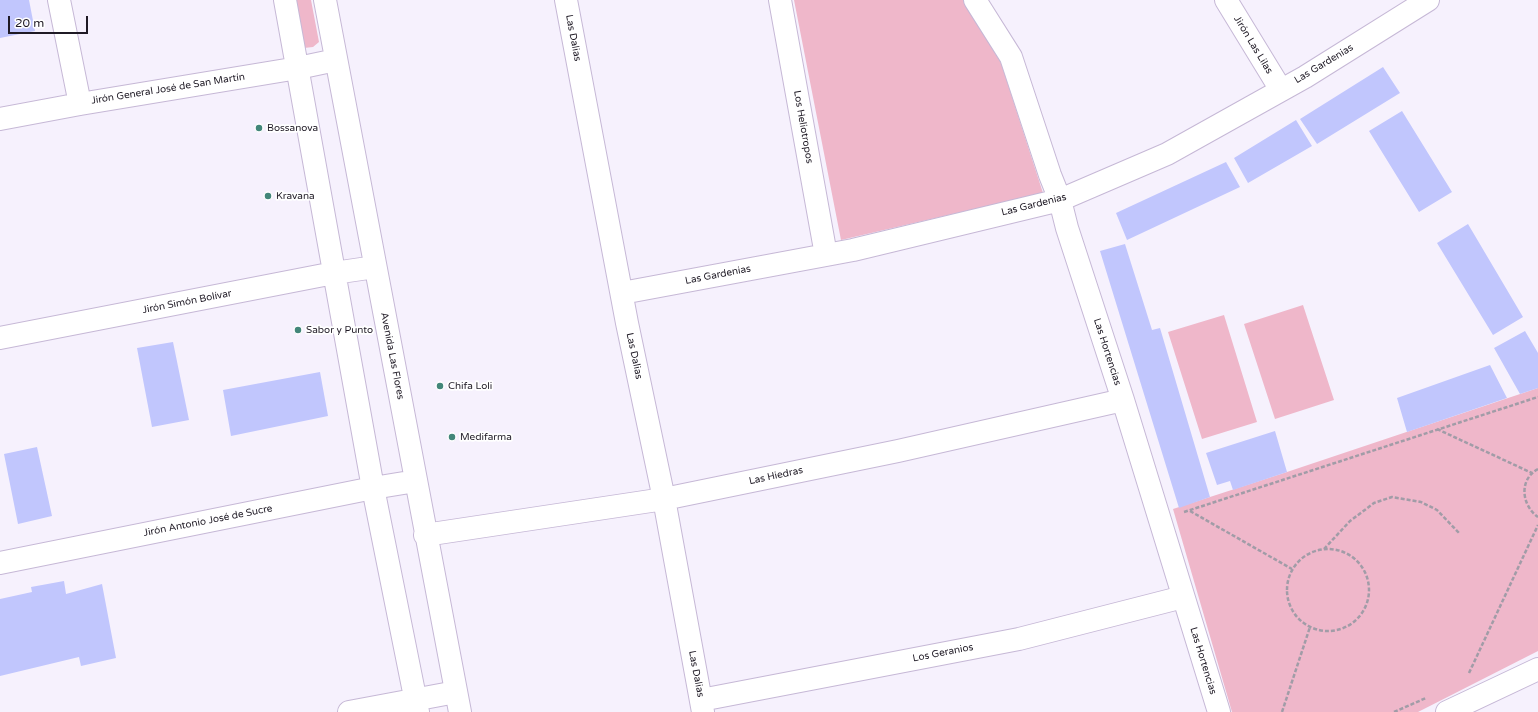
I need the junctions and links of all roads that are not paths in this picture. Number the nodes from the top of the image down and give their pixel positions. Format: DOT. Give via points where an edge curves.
graph roads {
  1 [pos="59,0"];
  2 [pos="285,0"];
  3 [pos="325,0"];
  4 [pos="566,0"];
  5 [pos="780,0"];
  6 [pos="975,0"];
  7 [pos="1226,0"];
  8 [pos="1428,0"];
  9 [pos="336,60"];
  10 [pos="298,68"];
  11 [pos="1280,90"];
  12 [pos="80,104"];
  13 [pos="0,119"];
  14 [pos="1060,200"];
  15 [pos="826,255"];
  16 [pos="375,267"];
  17 [pos="334,273"];
  18 [pos="622,293"];
  19 [pos="0,338"];
  20 [pos="1123,400"];
  21 [pos="416,481"];
  22 [pos="373,488"];
  23 [pos="664,499"];
  24 [pos="425,535"];
  25 [pos="0,563"];
  26 [pos="1183,597"];
  27 [pos="1538,669"];
  28 [pos="458,702"];
  29 [pos="417,706"];
  30 [pos="702,706"];
  31 [pos="1452,709"];
  32 [pos="349,712"];
  33 [pos="1219,712"];
  1 -- 12 [label="street"];
  2 -- 10 [label="street"];
  3 -- 9 [label="street, Avenida Las Flores"];
  4 -- 18 [label="street, Las Dalias"];
  5 -- 15 [label="street, Los Heliotropos"];
  6 -- 14 [label="street, Las Hortencias" via="1011,57"];
  7 -- 11 [label="street, Jirón Las Lilas"];
  8 -- 11 [label="street, Las Gardenias"];
  9 -- 10 [label="street, Jirón General José de San Martín"];
  9 -- 16 [label="street, Avenida Las Flores"];
  10 -- 12 [label="street, Jirón General José de San Martín"];
  10 -- 17 [label="street"];
  11 -- 14 [label="street, Las Gardenias" via="1167,154"];
  12 -- 13 [label="street, Jirón General José de San Martín"];
  14 -- 15 [label="street, Las Gardenias"];
  14 -- 20 [label="street, Las Hortencias"];
  15 -- 18 [label="street, Las Gardenias"];
  16 -- 17 [label="street, Jirón Simón Bolívar"];
  16 -- 21 [label="street, Avenida Las Flores"];
  17 -- 19 [label="street, Jirón Simón Bolívar"];
  17 -- 22 [label="street"];
  18 -- 23 [label="street, Las Dalias"];
  20 -- 23 [label="street, Las Hiedras" via="898,451"];
  20 -- 26 [label="street, Las Hortencias"];
  21 -- 22 [label="street, Jirón Antonio José de Sucre"];
  21 -- 24 [label="street, Avenida Las Flores"];
  22 -- 25 [label="street, Jirón Antonio José de Sucre"];
  22 -- 29 [label="street"];
  23 -- 24 [label="street, Las Hiedras"];
  23 -- 30 [label="street, Las Dalias"];
  24 -- 28 [label="street, Avenida Las Flores"];
  26 -- 30 [label="street, Los Geranios" via="1019,639"];
  26 -- 33 [label="street, Las Hortencias"];
  27 -- 31 [label="street"];
  28 -- 29 [label="street"];
  29 -- 32 [label="street"];
}
